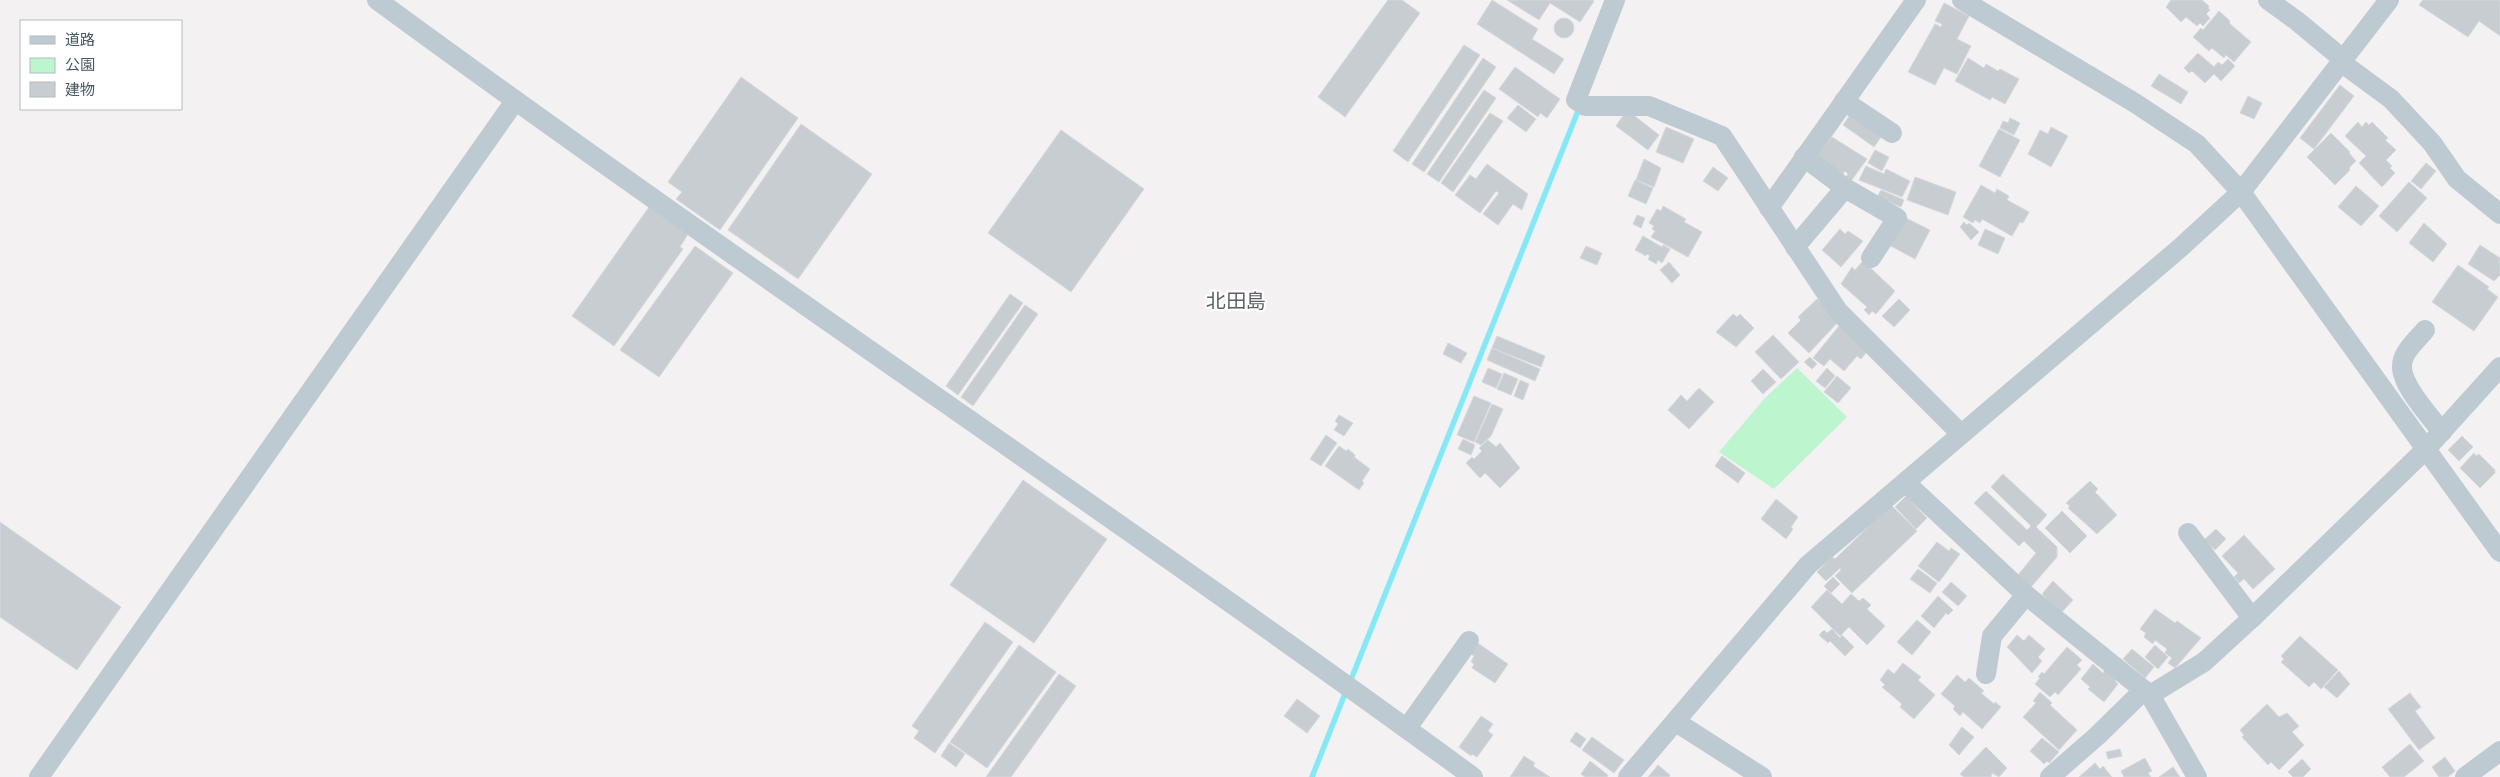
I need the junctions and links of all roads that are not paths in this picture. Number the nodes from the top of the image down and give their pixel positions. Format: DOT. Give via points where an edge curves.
graph roads {
  1 [pos="377,0"];
  2 [pos="1615,0"];
  3 [pos="1916,0"];
  4 [pos="1962,0"];
  5 [pos="2268,0"];
  6 [pos="2389,0"];
  7 [pos="2343,62"];
  8 [pos="515,101"];
  9 [pos="1844,101"];
  10 [pos="1892,133"];
  11 [pos="1804,157"];
  12 [pos="1845,188"];
  13 [pos="2241,192"];
  14 [pos="1769,208"];
  15 [pos="2500,214"];
  16 [pos="1795,247"];
  17 [pos="1871,258"];
  18 [pos="2425,330"];
  19 [pos="2500,367"];
  20 [pos="2442,432"];
  21 [pos="1961,434"];
  22 [pos="2425,450"];
  23 [pos="1905,482"];
  24 [pos="2188,533"];
  25 [pos="2500,552"];
  26 [pos="2026,595"];
  27 [pos="2252,618"];
  28 [pos="1469,640"];
  29 [pos="1986,674"];
  30 [pos="2147,692"];
  31 [pos="1676,722"];
  32 [pos="1407,728"];
  33 [pos="2500,751"];
  34 [pos="38,777"];
  35 [pos="1474,777"];
  36 [pos="1628,777"];
  37 [pos="1762,777"];
  38 [pos="2050,777"];
  39 [pos="2197,777"];
  40 [pos="2465,777"];
  1 -- 8 [label="street"];
  2 -- 14 [label="street" via="1576,100 1585,106 1650,106 1722,136"];
  3 -- 9 [label="street"];
  4 -- 13 [label="street" via="2197,144"];
  5 -- 7 [label="street" via="2297,20"];
  6 -- 7 [label="street"];
  7 -- 13 [label="street"];
  7 -- 15 [label="street" via="2391,99 2432,143 2457,179"];
  8 -- 32 [label="street"];
  8 -- 34 [label="street"];
  9 -- 10 [label="street"];
  9 -- 11 [label="street"];
  11 -- 12 [label="street"];
  11 -- 14 [label="street"];
  12 -- 16 [label="street"];
  12 -- 17 [label="street" via="1897,218"];
  13 -- 21 [label="street"];
  13 -- 22 [label="street"];
  14 -- 16 [label="street"];
  16 -- 21 [label="street" via="1838,311"];
  18 -- 20 [label="street" via="2406,353 2402,365 2404,377"];
  19 -- 20 [label="street"];
  20 -- 22 [label="street"];
  21 -- 23 [label="street"];
  22 -- 25 [label="street"];
  22 -- 27 [label="street"];
  23 -- 26 [label="street"];
  23 -- 31 [label="street" via="1808,565"];
  24 -- 27 [label="street"];
  26 -- 29 [label="street" via="1992,636"];
  26 -- 30 [label="street"];
  27 -- 30 [label="street" via="2204,662"];
  28 -- 32 [label="street"];
  30 -- 38 [label="street"];
  30 -- 39 [label="street"];
  31 -- 36 [label="street"];
  31 -- 37 [label="street"];
  32 -- 35 [label="street"];
  33 -- 40 [label="street"];
}
